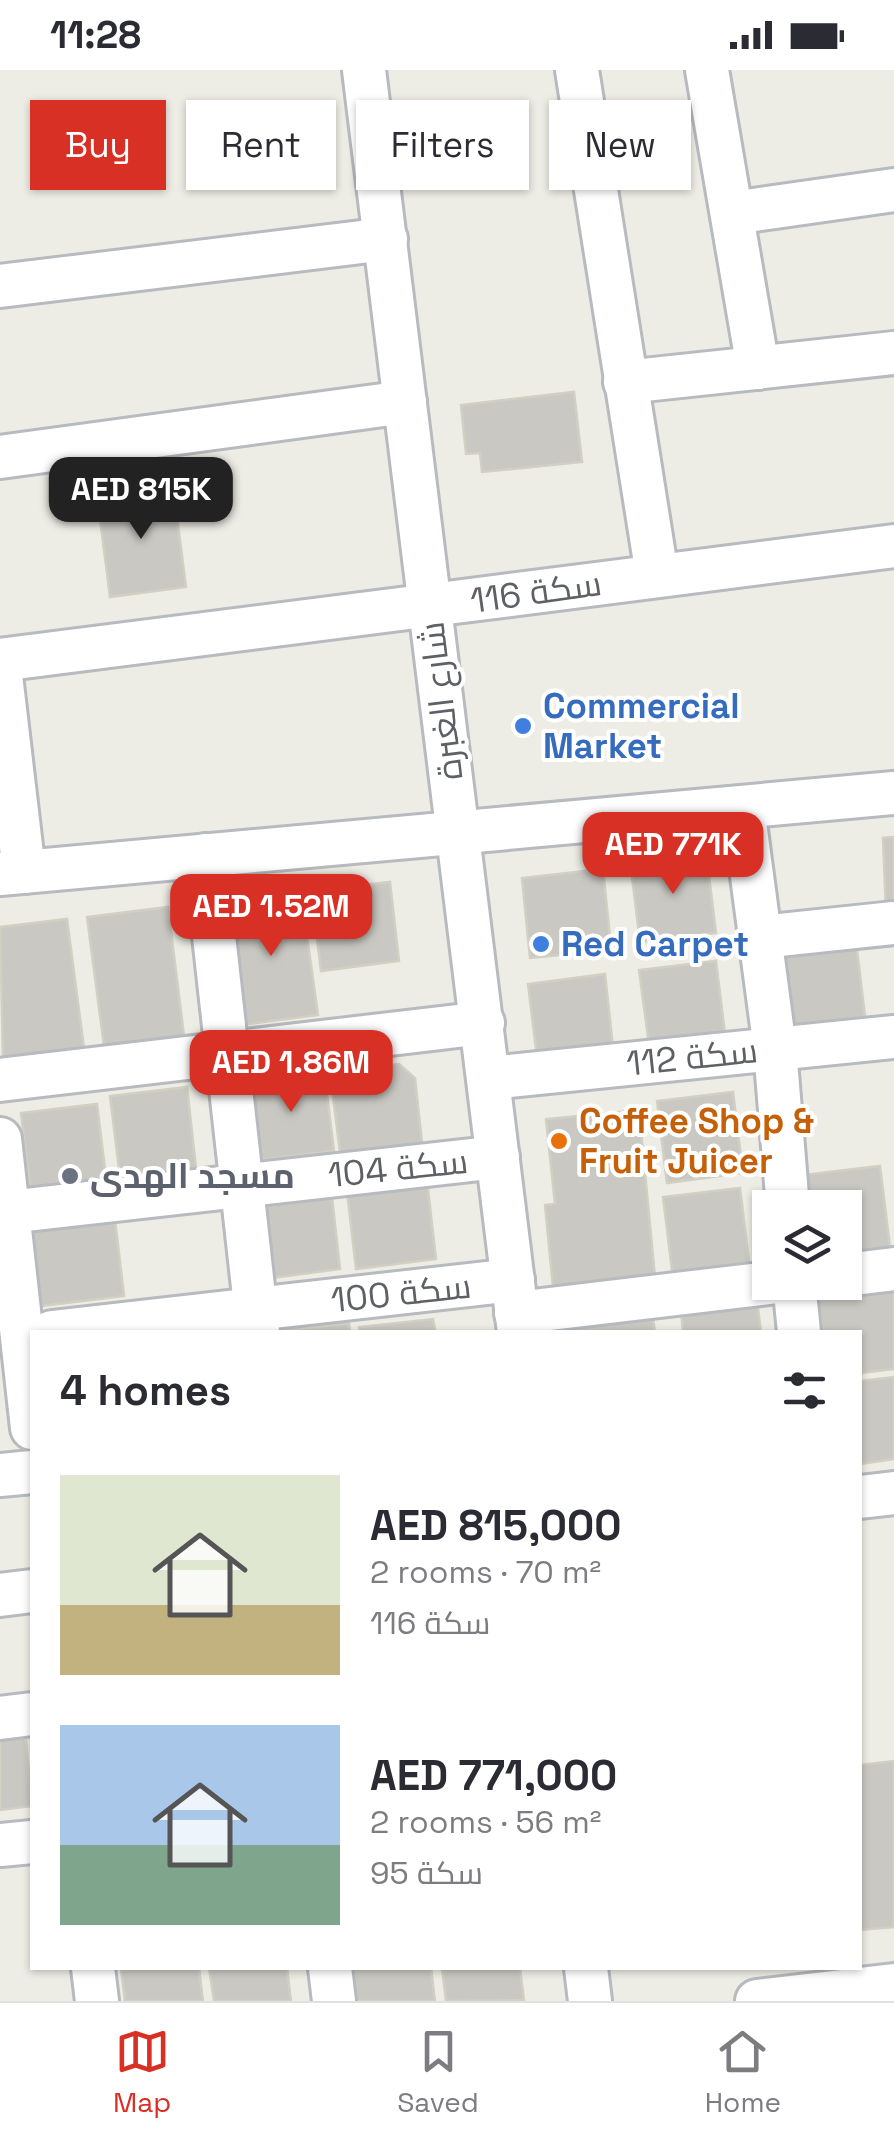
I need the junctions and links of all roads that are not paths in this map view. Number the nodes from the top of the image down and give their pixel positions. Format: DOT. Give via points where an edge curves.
graph roads {
  1 [pos="364,70"];
  2 [pos="577,70"];
  3 [pos="707,70"];
  4 [pos="894,190"];
  5 [pos="732,213"];
  6 [pos="386,239"];
  7 [pos="0,286"];
  8 [pos="894,354"];
  9 [pos="758,368"];
  10 [pos="625,382"];
  11 [pos="405,402"];
  12 [pos="0,457"];
  13 [pos="894,546"];
  14 [pos="656,575"];
  15 [pos="430,608"];
  16 [pos="0,660"];
  17 [pos="0,667"];
  18 [pos="448,766"];
  19 [pos="894,793"];
  20 [pos="743,808"];
  21 [pos="516,828"];
  22 [pos="457,832"];
  23 [pos="390,839"];
  24 [pos="205,855"];
  25 [pos="12,873"];
  26 [pos="466,904"];
  27 [pos="894,922"];
  28 [pos="760,938"];
  29 [pos="483,1024"];
  30 [pos="894,1037"];
  31 [pos="775,1049"];
  32 [pos="226,1054"];
  33 [pos="489,1078"];
  34 [pos="0,1080"];
  35 [pos="0,1139"];
  36 [pos="498,1157"];
  37 [pos="241,1186"];
  38 [pos="787,1190"];
  39 [pos="4,1212"];
  40 [pos="894,1269"];
  41 [pos="862,1273"];
  42 [pos="752,1284"];
  43 [pos="795,1300"];
  44 [pos="516,1308"];
  45 [pos="257,1321"];
  46 [pos="109,1330"];
  47 [pos="798,1330"];
  48 [pos="27,1335"];
  49 [pos="30,1391"];
  50 [pos="30,1472"];
  51 [pos="0,1475"];
  52 [pos="894,1493"];
  53 [pos="862,1497"];
  54 [pos="30,1591"];
  55 [pos="0,1595"];
  56 [pos="30,1714"];
  57 [pos="0,1718"];
  58 [pos="30,1842"];
  59 [pos="0,1846"];
  60 [pos="93,1970"];
  61 [pos="330,1970"];
  62 [pos="586,1970"];
  63 [pos="894,1985"];
  64 [pos="97,2001"];
  65 [pos="334,2001"];
  66 [pos="590,2001"];
  67 [pos="757,2001"];
  1 -- 6 [label="street, شارع الغبرة"];
  2 -- 10 [label="street"];
  3 -- 5 [label="street"];
  4 -- 5 [label="street"];
  5 -- 9 [label="street"];
  6 -- 7 [label="street"];
  6 -- 11 [label="street, شارع الغبرة"];
  8 -- 9 [label="street"];
  9 -- 10 [label="street"];
  10 -- 14 [label="street"];
  11 -- 12 [label="street"];
  11 -- 15 [label="street, شارع الغبرة"];
  13 -- 14 [label="street, سكة 116"];
  14 -- 15 [label="street, سكة 116"];
  15 -- 16 [label="street, سكة 116"];
  15 -- 18 [label="street, شارع الغبرة"];
  17 -- 25 [label="street"];
  18 -- 21 [label="street"];
  18 -- 22 [label="street, شارع الغبرة"];
  18 -- 23 [label="street"];
  19 -- 20 [label="street"];
  20 -- 21 [label="street"];
  20 -- 28 [label="street"];
  21 -- 22 [label="street"];
  21 -- 26 [label="street" via="477,874"];
  22 -- 23 [label="street"];
  22 -- 26 [label="street, شارع الغبرة"];
  23 -- 24 [label="street"];
  23 -- 26 [label="street"];
  24 -- 25 [label="street"];
  24 -- 32 [label="street"];
  26 -- 29 [label="street, شارع الغبرة"];
  27 -- 28 [label="street"];
  28 -- 31 [label="street"];
  29 -- 32 [label="street"];
  29 -- 33 [label="street, شارع الغبرة"];
  30 -- 31 [label="street, سكة 112"];
  31 -- 33 [label="street, سكة 112"];
  31 -- 38 [label="street"];
  32 -- 34 [label="street"];
  32 -- 37 [label="street"];
  33 -- 36 [label="street, شارع الغبرة"];
  35 -- 39 [label="street"];
  36 -- 37 [label="street, سكة 104"];
  36 -- 44 [label="street, شارع الغبرة"];
  37 -- 39 [label="street, سكة 104"];
  37 -- 45 [label="street"];
  39 -- 48 [label="street"];
  40 -- 41 [label="street"];
  42 -- 44 [label="street, سكة 100"];
  43 -- 47 [label="street"];
  44 -- 45 [label="street, سكة 100"];
  45 -- 46 [label="street, سكة 100"];
  48 -- 49 [label="street"];
  50 -- 51 [label="street"];
  52 -- 53 [label="street"];
  54 -- 55 [label="street"];
  56 -- 57 [label="street"];
  58 -- 59 [label="street"];
  60 -- 64 [label="street"];
  61 -- 65 [label="street"];
  62 -- 66 [label="street"];
  63 -- 67 [label="street"];
}
